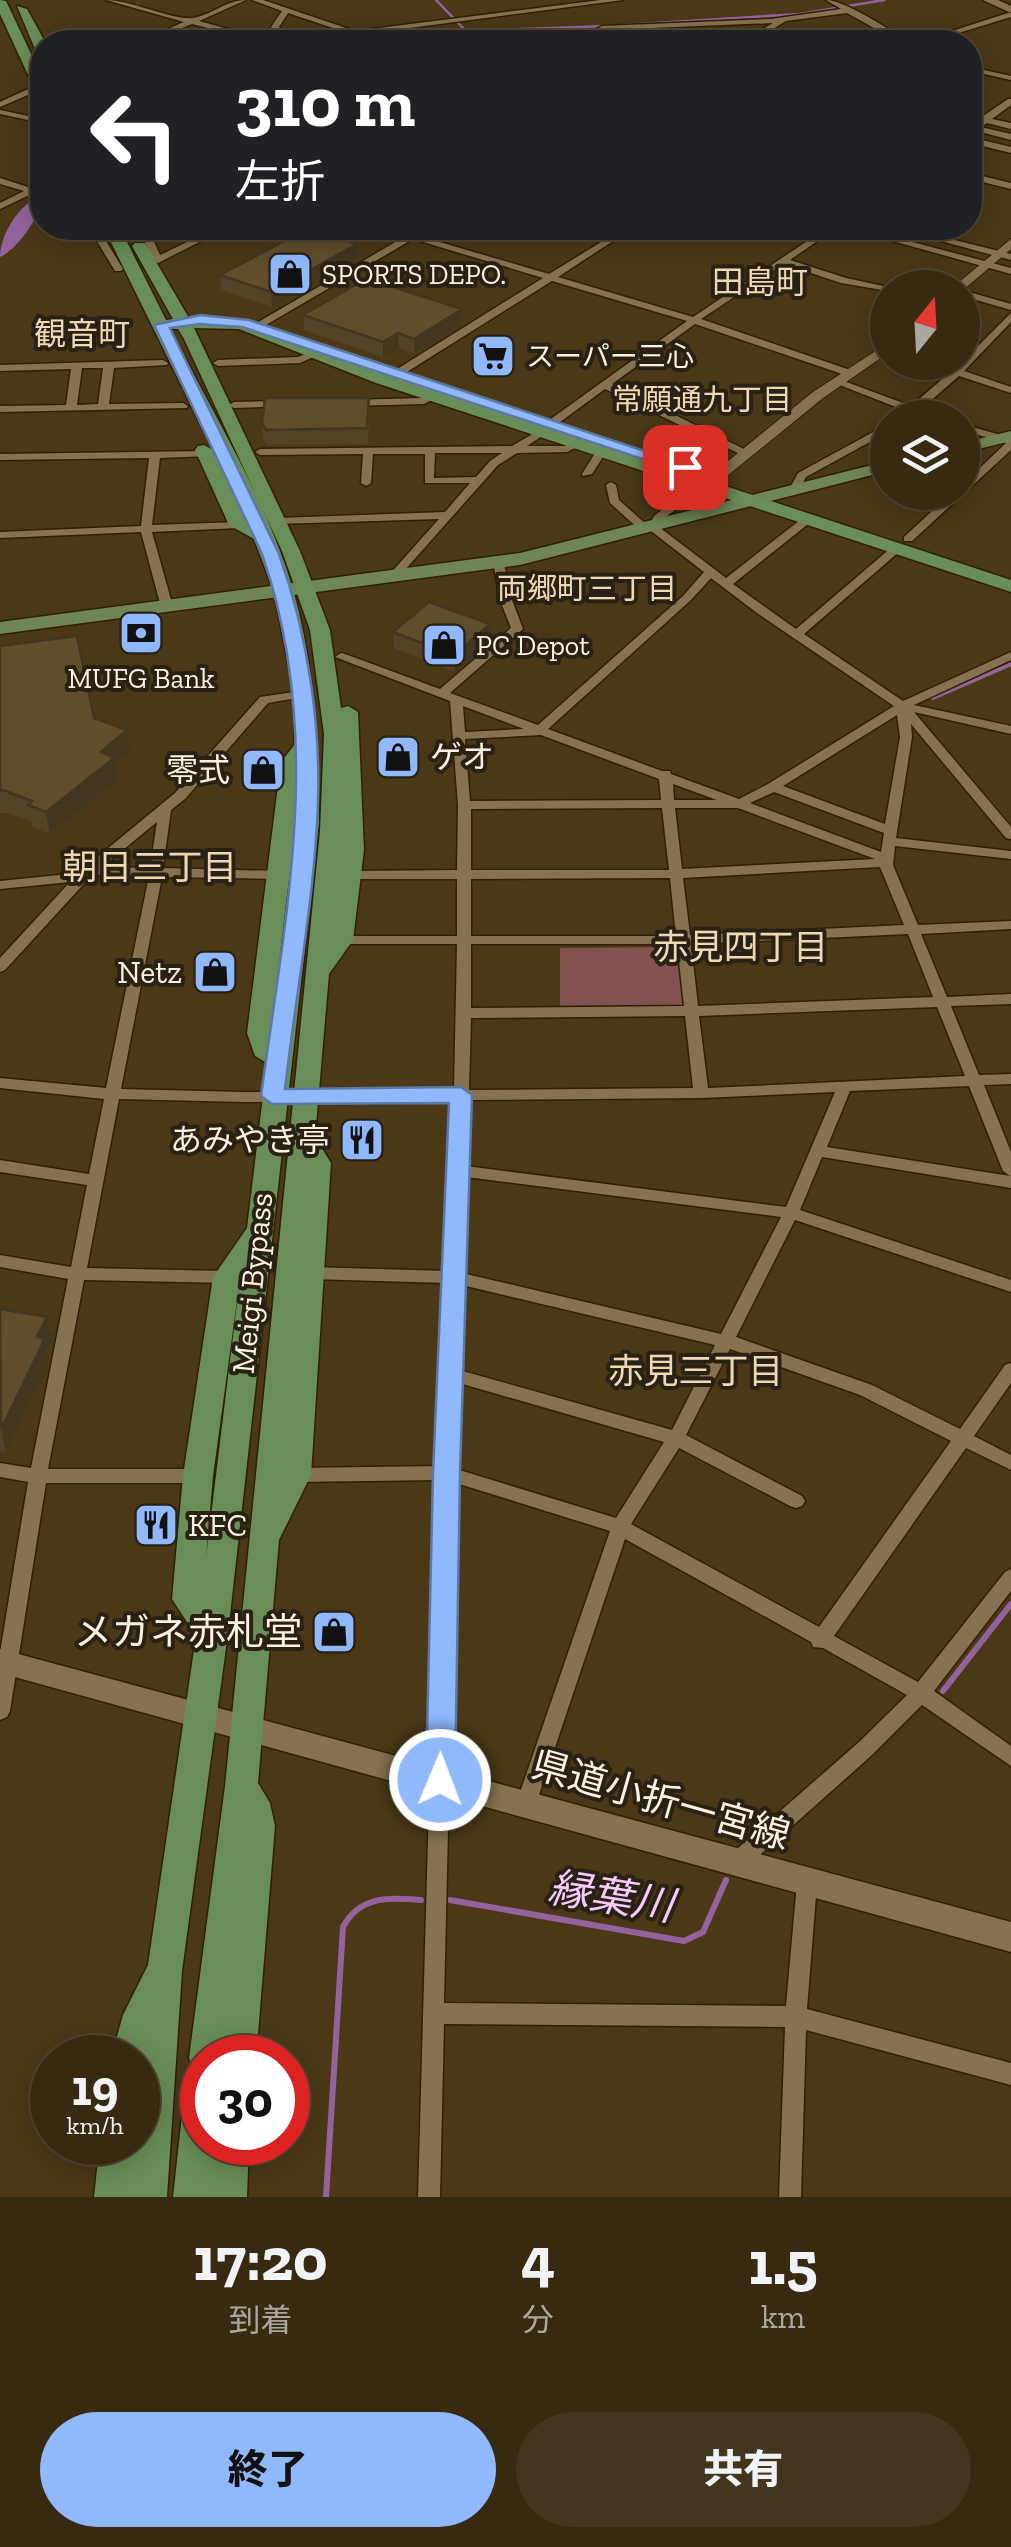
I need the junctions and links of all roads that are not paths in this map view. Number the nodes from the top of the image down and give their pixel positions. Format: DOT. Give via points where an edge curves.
graph roads {
  1 [pos="16,0"];
  2 [pos="26,0"];
  3 [pos="110,0"];
  4 [pos="242,0"];
  5 [pos="256,0"];
  6 [pos="619,0"];
  7 [pos="830,0"];
  8 [pos="989,0"];
  9 [pos="0,1"];
  10 [pos="848,8"];
  11 [pos="286,11"];
  12 [pos="1011,13"];
  13 [pos="785,20"];
  14 [pos="190,21"];
  15 [pos="2,29"];
  16 [pos="34,30"];
  17 [pos="38,30"];
  18 [pos="169,30"];
  19 [pos="224,30"];
  20 [pos="279,30"];
  21 [pos="345,30"];
  22 [pos="377,30"];
  23 [pos="599,30"];
  24 [pos="767,30"];
  25 [pos="884,30"];
  26 [pos="959,30"];
  27 [pos="30,70"];
  28 [pos="982,72"];
  29 [pos="30,77"];
  30 [pos="1011,78"];
  31 [pos="30,90"];
  32 [pos="1011,102"];
  33 [pos="0,109"];
  34 [pos="30,118"];
  35 [pos="986,120"];
  36 [pos="982,122"];
  37 [pos="1011,126"];
  38 [pos="982,130"];
  39 [pos="1011,137"];
  40 [pos="982,143"];
  41 [pos="1011,150"];
  42 [pos="982,179"];
  43 [pos="0,182"];
  44 [pos="1011,186"];
  45 [pos="30,187"];
  46 [pos="30,191"];
  47 [pos="3,202"];
  48 [pos="114,240"];
  49 [pos="187,240"];
  50 [pos="405,240"];
  51 [pos="426,240"];
  52 [pos="608,240"];
  53 [pos="814,240"];
  54 [pos="896,240"];
  55 [pos="948,240"];
  56 [pos="1011,243"];
  57 [pos="1004,255"];
  58 [pos="141,256"];
  59 [pos="783,261"];
  60 [pos="986,264"];
  61 [pos="980,270"];
  62 [pos="1011,271"];
  63 [pos="548,276"];
  64 [pos="870,285"];
  65 [pos="980,297"];
  66 [pos="1011,308"];
  67 [pos="1011,316"];
  68 [pos="694,320"];
  69 [pos="256,327"];
  70 [pos="172,332"];
  71 [pos="980,348"];
  72 [pos="315,354"];
  73 [pos="870,359"];
  74 [pos="218,362"];
  75 [pos="109,364"];
  76 [pos="78,365"];
  77 [pos="0,368"];
  78 [pos="398,373"];
  79 [pos="843,378"];
  80 [pos="948,380"];
  81 [pos="980,380"];
  82 [pos="605,385"];
  83 [pos="1011,390"];
  84 [pos="434,396"];
  85 [pos="882,400"];
  86 [pos="926,400"];
  87 [pos="332,403"];
  88 [pos="234,404"];
  89 [pos="294,404"];
  90 [pos="183,406"];
  91 [pos="103,408"];
  92 [pos="0,409"];
  93 [pos="71,409"];
  94 [pos="547,427"];
  95 [pos="980,431"];
  96 [pos="870,437"];
  97 [pos="1009,440"];
  98 [pos="578,444"];
  99 [pos="980,445"];
  100 [pos="430,450"];
  101 [pos="513,450"];
  102 [pos="260,452"];
  103 [pos="368,452"];
  104 [pos="601,452"];
  105 [pos="206,454"];
  106 [pos="746,454"];
  107 [pos="155,455"];
  108 [pos="0,458"];
  109 [pos="870,470"];
  110 [pos="980,471"];
  111 [pos="587,474"];
  112 [pos="479,480"];
  113 [pos="709,482"];
  114 [pos="366,484"];
  115 [pos="610,485"];
  116 [pos="794,488"];
  117 [pos="770,494"];
  118 [pos="747,500"];
  119 [pos="941,510"];
  120 [pos="445,515"];
  121 [pos="808,519"];
  122 [pos="238,524"];
  123 [pos="271,524"];
  124 [pos="146,529"];
  125 [pos="650,529"];
  126 [pos="0,535"];
  127 [pos="902,544"];
  128 [pos="499,562"];
  129 [pos="710,572"];
  130 [pos="1011,574"];
  131 [pos="392,578"];
  132 [pos="726,584"];
  133 [pos="1011,586"];
  134 [pos="295,590"];
  135 [pos="167,607"];
  136 [pos="0,628"];
  137 [pos="320,630"];
  138 [pos="798,633"];
  139 [pos="1011,656"];
  140 [pos="341,658"];
  141 [pos="304,693"];
  142 [pos="449,698"];
  143 [pos="902,706"];
  144 [pos="1011,730"];
  145 [pos="538,732"];
  146 [pos="306,735"];
  147 [pos="460,736"];
  148 [pos="664,774"];
  149 [pos="774,788"];
  150 [pos="464,804"];
  151 [pos="739,804"];
  152 [pos="668,806"];
  153 [pos="165,808"];
  154 [pos="331,831"];
  155 [pos="1011,835"];
  156 [pos="892,836"];
  157 [pos="353,850"];
  158 [pos="1011,855"];
  159 [pos="887,862"];
  160 [pos="156,872"];
  161 [pos="85,874"];
  162 [pos="464,874"];
  163 [pos="676,874"];
  164 [pos="349,876"];
  165 [pos="0,885"];
  166 [pos="279,887"];
  167 [pos="296,923"];
  168 [pos="1011,925"];
  169 [pos="915,930"];
  170 [pos="464,939"];
  171 [pos="340,940"];
  172 [pos="684,940"];
  173 [pos="0,967"];
  174 [pos="316,976"];
  175 [pos="1011,998"];
  176 [pos="944,1000"];
  177 [pos="694,1011"];
  178 [pos="464,1013"];
  179 [pos="277,1058"];
  180 [pos="1011,1079"];
  181 [pos="974,1081"];
  182 [pos="0,1083"];
  183 [pos="844,1088"];
  184 [pos="701,1093"];
  185 [pos="111,1094"];
  186 [pos="461,1095"];
  187 [pos="272,1096"];
  188 [pos="306,1096"];
  189 [pos="301,1136"];
  190 [pos="820,1151"];
  191 [pos="0,1166"];
  192 [pos="459,1171"];
  193 [pos="1011,1171"];
  194 [pos="94,1180"];
  195 [pos="1011,1182"];
  196 [pos="791,1214"];
  197 [pos="258,1234"];
  198 [pos="0,1261"];
  199 [pos="312,1273"];
  200 [pos="76,1274"];
  201 [pos="454,1277"];
  202 [pos="1011,1286"];
  203 [pos="226,1288"];
  204 [pos="246,1340"];
  205 [pos="724,1342"];
  206 [pos="1011,1370"];
  207 [pos="451,1374"];
  208 [pos="676,1438"];
  209 [pos="966,1438"];
  210 [pos="1011,1463"];
  211 [pos="0,1470"];
  212 [pos="446,1473"];
  213 [pos="296,1475"];
  214 [pos="38,1476"];
  215 [pos="198,1476"];
  216 [pos="796,1500"];
  217 [pos="620,1526"];
  218 [pos="264,1553"];
  219 [pos="1011,1577"];
  220 [pos="212,1632"];
  221 [pos="820,1640"];
  222 [pos="5,1662"];
  223 [pos="921,1693"];
  224 [pos="0,1712"];
  225 [pos="198,1714"];
  226 [pos="247,1728"];
  227 [pos="1011,1757"];
  228 [pos="440,1780"];
  229 [pos="241,1786"];
  230 [pos="526,1804"];
  231 [pos="736,1863"];
  232 [pos="807,1883"];
  233 [pos="1011,1937"];
  234 [pos="165,1971"];
  235 [pos="436,2013"];
  236 [pos="796,2017"];
  237 [pos="133,2035"];
  238 [pos="211,2035"];
  239 [pos="240,2035"];
  240 [pos="1011,2074"];
  241 [pos="116,2165"];
  242 [pos="205,2165"];
  243 [pos="113,2197"];
  244 [pos="148,2197"];
  245 [pos="192,2197"];
  246 [pos="428,2197"];
  247 [pos="790,2197"];
  1 -- 16 [label="highway"];
  2 -- 17 [label="highway"];
  3 -- 14 [label="street"];
  4 -- 14 [label="street"];
  5 -- 11 [label="street"];
  6 -- 22 [label="street"];
  7 -- 10 [label="street"];
  8 -- 12 [label="main road"];
  9 -- 15 [label="highway"];
  10 -- 13 [label="street"];
  10 -- 25 [label="street"];
  11 -- 20 [label="street"];
  11 -- 21 [label="street"];
  12 -- 26 [label="street"];
  13 -- 23 [label="street"];
  13 -- 24 [label="street"];
  14 -- 18 [label="street"];
  14 -- 19 [label="street"];
  15 -- 27 [label="highway"];
  15 -- 29 [label="highway"];
  28 -- 30 [label="street"];
  31 -- 33 [label="street"];
  32 -- 35 [label="street"];
  33 -- 34 [label="street"];
  35 -- 36 [label="street"];
  35 -- 37 [label="street"];
  38 -- 39 [label="street"];
  40 -- 41 [label="street"];
  42 -- 44 [label="street"];
  43 -- 45 [label="street"];
  46 -- 47 [label="street"];
  48 -- 58 [label="street"];
  49 -- 58 [label="street"];
  50 -- 69 [label="street"];
  51 -- 63 [label="street"];
  52 -- 63 [label="street"];
  53 -- 59 [label="street"];
  54 -- 60 [label="street"];
  55 -- 57 [label="street"];
  56 -- 57 [label="street"];
  57 -- 60 [label="street"];
  58 -- 70 [label="highway, Meigi Bypass"];
  59 -- 64 [label="street"];
  59 -- 68 [label="street"];
  60 -- 61 [label="street"];
  60 -- 62 [label="street"];
  63 -- 68 [label="street"];
  63 -- 78 [label="street"];
  65 -- 66 [label="street"];
  67 -- 71 [label="street"];
  68 -- 79 [label="street"];
  68 -- 82 [label="street"];
  69 -- 70 [label="highway" via="217,320"];
  69 -- 78 [label="highway"];
  70 -- 72 [label="highway" via="242,326"];
  70 -- 74 [label="highway" via="208,343"];
  70 -- 75 [label="street"];
  70 -- 90 [label="highway"];
  70 -- 123 [label="highway, Meigi Bypass"];
  72 -- 74 [label="street"];
  72 -- 84 [label="highway"];
  73 -- 79 [label="street"];
  74 -- 88 [label="highway"];
  75 -- 76 [label="street"];
  75 -- 91 [label="street"];
  76 -- 77 [label="street"];
  76 -- 93 [label="street"];
  78 -- 94 [label="highway"];
  79 -- 85 [label="street"];
  79 -- 106 [label="street"];
  80 -- 86 [label="street"];
  81 -- 83 [label="street"];
  82 -- 94 [label="street"];
  82 -- 106 [label="street"];
  84 -- 87 [label="street" via="424,402"];
  84 -- 94 [label="highway"];
  88 -- 89 [label="street"];
  88 -- 102 [label="highway"];
  90 -- 91 [label="street"];
  90 -- 105 [label="highway"];
  91 -- 93 [label="street"];
  92 -- 93 [label="street"];
  94 -- 98 [label="highway"];
  94 -- 101 [label="street"];
  94 -- 113 [label="highway"];
  95 -- 97 [label="street"];
  96 -- 116 [label="street" via="802,474"];
  97 -- 99 [label="main road"];
  97 -- 110 [label="street"];
  98 -- 101 [label="street"];
  98 -- 104 [label="highway"];
  100 -- 101 [label="street"];
  100 -- 103 [label="street"];
  100 -- 112 [label="street" via="429,482"];
  101 -- 112 [label="street"];
  102 -- 103 [label="street"];
  102 -- 123 [label="highway" via="284,502"];
  103 -- 114 [label="street"];
  104 -- 111 [label="street"];
  104 -- 113 [label="highway"];
  105 -- 107 [label="street"];
  105 -- 122 [label="highway"];
  106 -- 113 [label="street"];
  107 -- 108 [label="street"];
  107 -- 124 [label="street"];
  109 -- 116 [label="main road"];
  112 -- 120 [label="street"];
  113 -- 117 [label="highway"];
  113 -- 118 [label="highway"];
  113 -- 125 [label="street"];
  115 -- 125 [label="street" via="614,500"];
  116 -- 117 [label="main road"];
  117 -- 118 [label="main road"];
  117 -- 127 [label="highway"];
  118 -- 121 [label="highway"];
  118 -- 125 [label="main road"];
  119 -- 127 [label="street"];
  120 -- 123 [label="street"];
  120 -- 131 [label="street"];
  121 -- 127 [label="highway"];
  121 -- 132 [label="street"];
  122 -- 123 [label="highway"];
  122 -- 124 [label="street"];
  123 -- 134 [label="highway, Meigi Bypass"];
  124 -- 126 [label="street"];
  124 -- 135 [label="street"];
  125 -- 128 [label="main road"];
  125 -- 129 [label="street"];
  127 -- 130 [label="highway"];
  127 -- 133 [label="highway"];
  127 -- 138 [label="street"];
  128 -- 131 [label="main road"];
  128 -- 142 [label="street" via="517,629"];
  129 -- 132 [label="street"];
  129 -- 145 [label="street"];
  131 -- 134 [label="main road"];
  132 -- 138 [label="street"];
  134 -- 135 [label="main road"];
  134 -- 137 [label="highway, Meigi Bypass"];
  134 -- 141 [label="highway, Meigi Bypass"];
  135 -- 136 [label="main road"];
  137 -- 140 [label="highway"];
  137 -- 154 [label="highway, Meigi Bypass" via="334,734"];
  138 -- 143 [label="street"];
  139 -- 143 [label="street"];
  140 -- 142 [label="street"];
  140 -- 157 [label="highway" via="351,735"];
  141 -- 146 [label="highway, Meigi Bypass"];
  141 -- 153 [label="street" via="264,700"];
  142 -- 145 [label="street"];
  142 -- 147 [label="street"];
  143 -- 144 [label="street"];
  143 -- 149 [label="street"];
  143 -- 155 [label="street"];
  143 -- 156 [label="street" via="906,737"];
  145 -- 147 [label="street"];
  145 -- 148 [label="street"];
  146 -- 166 [label="highway" via="292,762"];
  146 -- 167 [label="highway, Meigi Bypass" via="308,822"];
  147 -- 150 [label="street"];
  148 -- 151 [label="street"];
  148 -- 152 [label="street"];
  149 -- 151 [label="street"];
  149 -- 156 [label="street"];
  150 -- 152 [label="street"];
  150 -- 162 [label="street"];
  151 -- 152 [label="street"];
  151 -- 159 [label="street"];
  152 -- 163 [label="street"];
  153 -- 160 [label="street"];
  153 -- 161 [label="street"];
  154 -- 157 [label="highway"];
  154 -- 174 [label="highway, Meigi Bypass"];
  156 -- 158 [label="street"];
  156 -- 159 [label="street"];
  157 -- 164 [label="highway"];
  159 -- 163 [label="street"];
  159 -- 169 [label="street"];
  160 -- 161 [label="street"];
  160 -- 166 [label="street"];
  160 -- 185 [label="street"];
  161 -- 165 [label="street"];
  161 -- 173 [label="street"];
  162 -- 163 [label="street"];
  162 -- 164 [label="street"];
  162 -- 170 [label="street"];
  163 -- 172 [label="street"];
  164 -- 171 [label="highway"];
  166 -- 167 [label="highway"];
  166 -- 179 [label="highway" via="258,1033 264,1050"];
  167 -- 179 [label="highway, Meigi Bypass"];
  168 -- 169 [label="street"];
  169 -- 172 [label="street"];
  169 -- 176 [label="street"];
  170 -- 171 [label="street"];
  170 -- 172 [label="street"];
  170 -- 178 [label="street"];
  171 -- 174 [label="highway"];
  172 -- 177 [label="street"];
  174 -- 188 [label="highway, Meigi Bypass"];
  175 -- 176 [label="street"];
  176 -- 177 [label="street"];
  176 -- 181 [label="street"];
  177 -- 178 [label="street"];
  177 -- 184 [label="street"];
  178 -- 186 [label="street"];
  179 -- 187 [label="highway, Meigi Bypass"];
  180 -- 181 [label="street"];
  181 -- 183 [label="street"];
  181 -- 193 [label="street"];
  182 -- 185 [label="street"];
  183 -- 184 [label="street"];
  183 -- 190 [label="street"];
  184 -- 186 [label="street"];
  185 -- 187 [label="street"];
  185 -- 194 [label="street"];
  186 -- 188 [label="street"];
  186 -- 192 [label="street"];
  187 -- 188 [label="street"];
  187 -- 197 [label="highway, Meigi Bypass"];
  188 -- 189 [label="highway, Meigi Bypass"];
  189 -- 199 [label="highway" via="318,1163"];
  189 -- 218 [label="highway, Meigi Bypass"];
  190 -- 195 [label="street"];
  190 -- 196 [label="street"];
  191 -- 194 [label="street"];
  192 -- 196 [label="street"];
  192 -- 201 [label="street"];
  194 -- 200 [label="street"];
  196 -- 202 [label="street"];
  196 -- 205 [label="street"];
  197 -- 203 [label="highway"];
  197 -- 204 [label="highway, Meigi Bypass"];
  198 -- 200 [label="street"];
  199 -- 201 [label="street"];
  199 -- 213 [label="highway"];
  200 -- 203 [label="street"];
  200 -- 214 [label="street" via="57,1328"];
  201 -- 205 [label="street"];
  201 -- 207 [label="street"];
  203 -- 204 [label="highway"];
  203 -- 215 [label="highway"];
  204 -- 220 [label="highway, Meigi Bypass"];
  205 -- 208 [label="street"];
  205 -- 209 [label="street" via="866,1390"];
  206 -- 209 [label="street"];
  207 -- 208 [label="street"];
  207 -- 212 [label="street"];
  208 -- 216 [label="street"];
  208 -- 217 [label="street"];
  209 -- 210 [label="street"];
  209 -- 221 [label="street"];
  211 -- 214 [label="street"];
  212 -- 213 [label="street"];
  212 -- 217 [label="street"];
  212 -- 228 [label="street"];
  213 -- 218 [label="highway"];
  214 -- 215 [label="street"];
  214 -- 222 [label="street"];
  215 -- 220 [label="highway" via="187,1599"];
  217 -- 221 [label="street"];
  217 -- 230 [label="street"];
  218 -- 226 [label="highway, Meigi Bypass"];
  219 -- 223 [label="street"];
  220 -- 225 [label="highway, Meigi Bypass"];
  221 -- 223 [label="street"];
  222 -- 224 [label="street"];
  222 -- 225 [label="main road, 県道小折一宮線"];
  223 -- 227 [label="street"];
  223 -- 231 [label="street"];
  225 -- 226 [label="main road, 県道小折一宮線"];
  225 -- 234 [label="highway, Meigi Bypass"];
  226 -- 228 [label="main road, 県道小折一宮線"];
  226 -- 229 [label="highway, Meigi Bypass"];
  228 -- 230 [label="main road, 県道小折一宮線"];
  228 -- 235 [label="street"];
  229 -- 238 [label="highway, Meigi Bypass"];
  229 -- 239 [label="highway" via="258,1826"];
  230 -- 231 [label="main road, 県道小折一宮線"];
  231 -- 232 [label="main road, 県道小折一宮線"];
  232 -- 233 [label="main road, 県道小折一宮線"];
  232 -- 236 [label="street"];
  234 -- 237 [label="highway"];
  234 -- 244 [label="highway, Meigi Bypass"];
  235 -- 236 [label="street"];
  235 -- 246 [label="street"];
  236 -- 240 [label="street"];
  236 -- 247 [label="street"];
  241 -- 243 [label="highway"];
  242 -- 245 [label="highway"];
}
